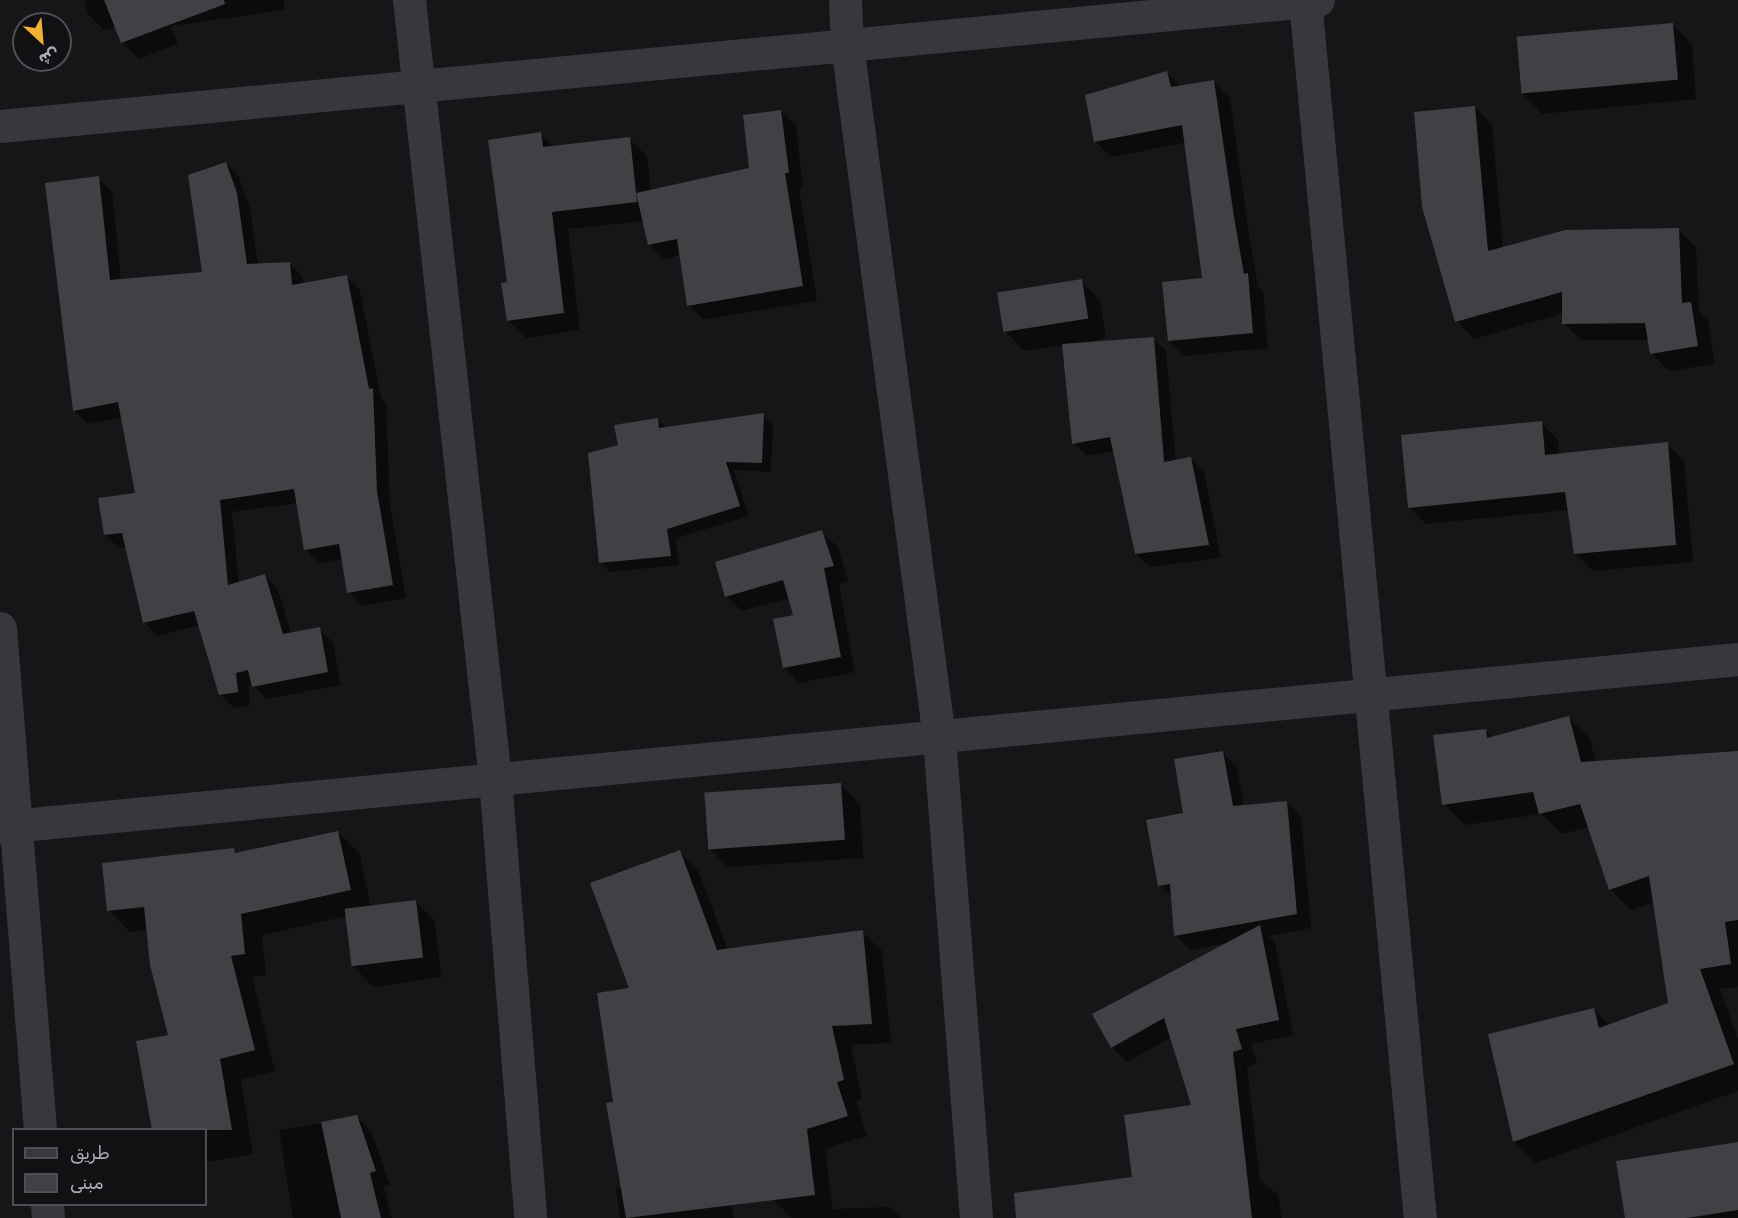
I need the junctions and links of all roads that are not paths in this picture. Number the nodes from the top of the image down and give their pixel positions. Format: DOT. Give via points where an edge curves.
graph roads {
  1 [pos="409,0"];
  2 [pos="845,0"];
  3 [pos="1310,0"];
  4 [pos="847,45"];
  5 [pos="419,86"];
  6 [pos="0,126"];
  7 [pos="0,628"];
  8 [pos="1738,659"];
  9 [pos="1372,695"];
  10 [pos="939,737"];
  11 [pos="495,779"];
  12 [pos="7,826"];
  13 [pos="40,1128"];
  14 [pos="530,1218"];
  15 [pos="976,1218"];
  16 [pos="1420,1218"];
  1 -- 5 [label="street"];
  2 -- 4 [label="street"];
  3 -- 4 [label="street"];
  3 -- 9 [label="street"];
  4 -- 5 [label="street"];
  4 -- 10 [label="street"];
  5 -- 6 [label="street"];
  5 -- 11 [label="street"];
  7 -- 12 [label="street"];
  8 -- 9 [label="street"];
  9 -- 10 [label="street"];
  9 -- 16 [label="street"];
  10 -- 11 [label="street"];
  10 -- 15 [label="street"];
  11 -- 12 [label="street"];
  11 -- 14 [label="street"];
  12 -- 13 [label="street"];
}
